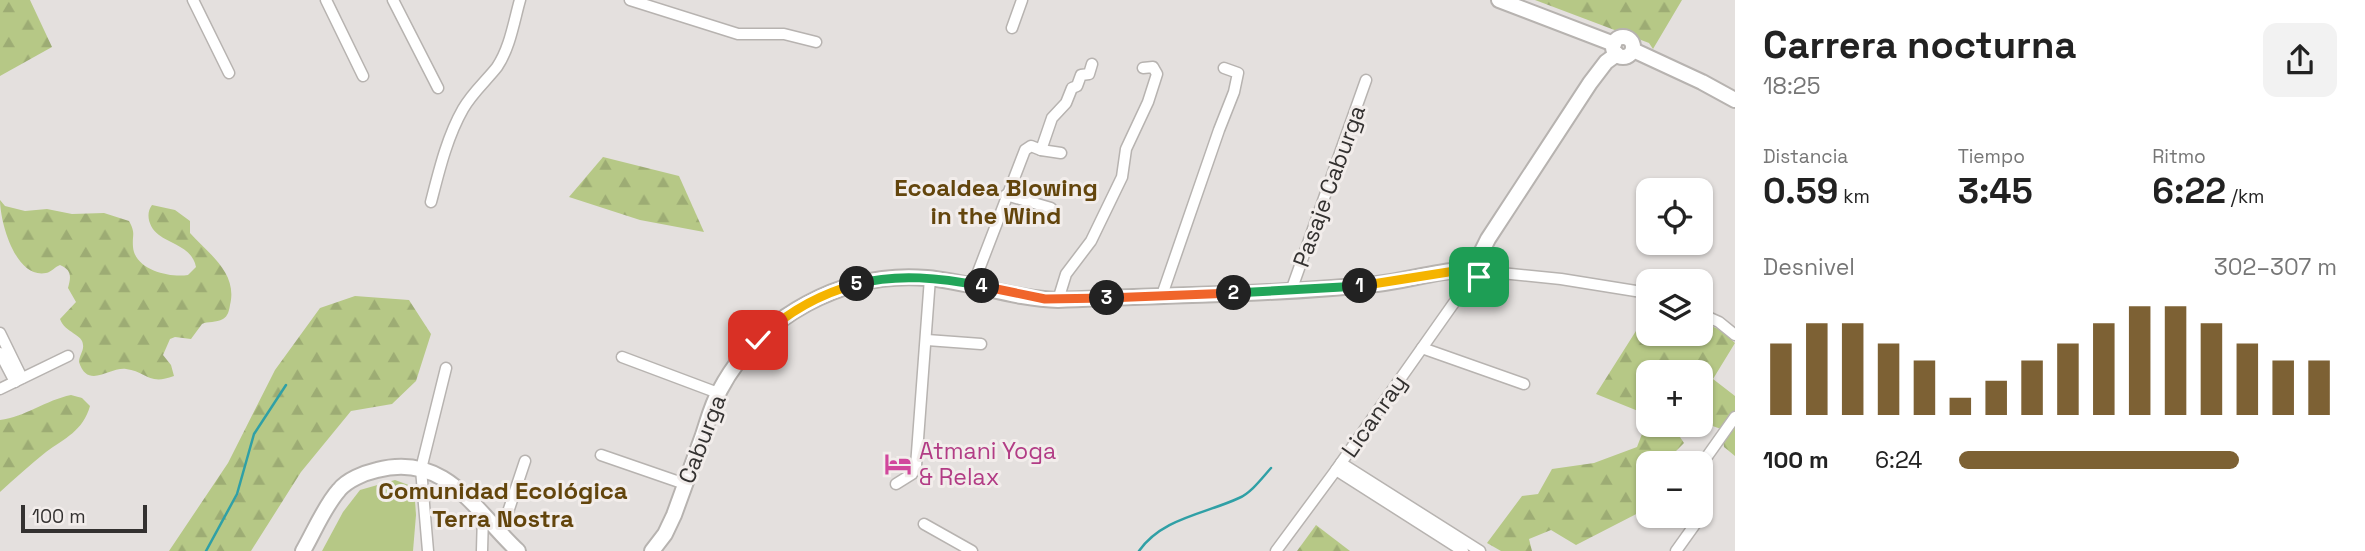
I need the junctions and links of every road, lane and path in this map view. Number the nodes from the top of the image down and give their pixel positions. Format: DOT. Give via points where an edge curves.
graph roads {
  1 [pos="193,0"];
  2 [pos="326,0"];
  3 [pos="393,0"];
  4 [pos="520,0"];
  5 [pos="631,0"];
  6 [pos="1022,0"];
  7 [pos="1499,0"];
  8 [pos="1012,27"];
  9 [pos="816,42"];
  10 [pos="1615,49"];
  11 [pos="1092,64"];
  12 [pos="1143,68"];
  13 [pos="1224,68"];
  14 [pos="229,73"];
  15 [pos="363,76"];
  16 [pos="1366,80"];
  17 [pos="438,88"];
  18 [pos="1735,100"];
  19 [pos="1041,150"];
  20 [pos="1061,153"];
  21 [pos="1006,195"];
  22 [pos="431,202"];
  23 [pos="1051,208"];
  24 [pos="1472,271"];
  25 [pos="930,278"];
  26 [pos="974,285"];
  27 [pos="1291,291"];
  28 [pos="1636,291"];
  29 [pos="1162,295"];
  30 [pos="1058,300"];
  31 [pos="1713,319"];
  32 [pos="0,333"];
  33 [pos="1735,335"];
  34 [pos="926,340"];
  35 [pos="981,344"];
  36 [pos="1422,348"];
  37 [pos="0,353"];
  38 [pos="68,356"];
  39 [pos="622,357"];
  40 [pos="446,368"];
  41 [pos="19,380"];
  42 [pos="1524,384"];
  43 [pos="0,389"];
  44 [pos="718,393"];
  45 [pos="1735,417"];
  46 [pos="1710,451"];
  47 [pos="601,455"];
  48 [pos="525,461"];
  49 [pos="1339,467"];
  50 [pos="421,469"];
  51 [pos="685,484"];
  52 [pos="896,484"];
  53 [pos="483,514"];
  54 [pos="924,524"];
  55 [pos="1692,528"];
  56 [pos="501,533"];
  57 [pos="303,551"];
  58 [pos="428,551"];
  59 [pos="482,551"];
  60 [pos="518,551"];
  61 [pos="652,551"];
  62 [pos="972,551"];
  63 [pos="1276,551"];
  64 [pos="1463,551"];
  65 [pos="1480,551"];
  66 [pos="1676,551"];
  1 -- 14 [label="street"];
  2 -- 15 [label="street"];
  3 -- 17 [label="street"];
  4 -- 22 [label="street" via="505,51 462,110 450,137"];
  5 -- 9 [label="street" via="738,34 784,34"];
  6 -- 8 [label="street"];
  7 -- 10 [label="street"];
  10 -- 18 [label="street" via="1627,56 1633,50"];
  10 -- 24 [label="street, Licanray" via="1488,239"];
  11 -- 19 [label="street" via="1089,74 1081,75 1052,118"];
  12 -- 30 [label="street" via="1153,67 1157,74 1126,149 1122,177 1091,241 1066,275"];
  13 -- 29 [label="street" via="1238,73 1234,92"];
  16 -- 27 [label="street, Pasaje Caburga"];
  19 -- 20 [label="street"];
  19 -- 21 [label="street" via="1031,146 1025,150"];
  21 -- 23 [label="street"];
  21 -- 26 [label="street"];
  24 -- 27 [label="street, Caburga"];
  24 -- 28 [label="street, Caburga"];
  24 -- 36 [label="street, Licanray"];
  25 -- 26 [label="street, Caburga"];
  25 -- 34 [label="street"];
  25 -- 44 [label="street, Caburga" via="863,283 803,306 753,344"];
  26 -- 30 [label="street, Caburga"];
  27 -- 29 [label="street, Caburga"];
  29 -- 30 [label="street, Caburga"];
  31 -- 33 [label="street"];
  32 -- 41 [label="street"];
  34 -- 35 [label="street"];
  34 -- 52 [label="street" via="916,466"];
  36 -- 42 [label="street"];
  36 -- 49 [label="street, Licanray"];
  37 -- 41 [label="street"];
  38 -- 41 [label="street"];
  39 -- 44 [label="street"];
  40 -- 50 [label="street"];
  41 -- 43 [label="street"];
  44 -- 51 [label="street, Caburga"];
  45 -- 46 [label="street"];
  47 -- 51 [label="street"];
  48 -- 56 [label="street"];
  49 -- 63 [label="street, Licanray"];
  49 -- 64 [label="street"];
  49 -- 65 [label="street"];
  50 -- 53 [label="street" via="454,485"];
  50 -- 57 [label="street" via="382,468 346,484"];
  50 -- 58 [label="street"];
  51 -- 61 [label="street, Caburga" via="666,534"];
  53 -- 56 [label="street"];
  53 -- 59 [label="street"];
  54 -- 62 [label="street"];
  55 -- 66 [label="street"];
  56 -- 60 [label="street"];
}
